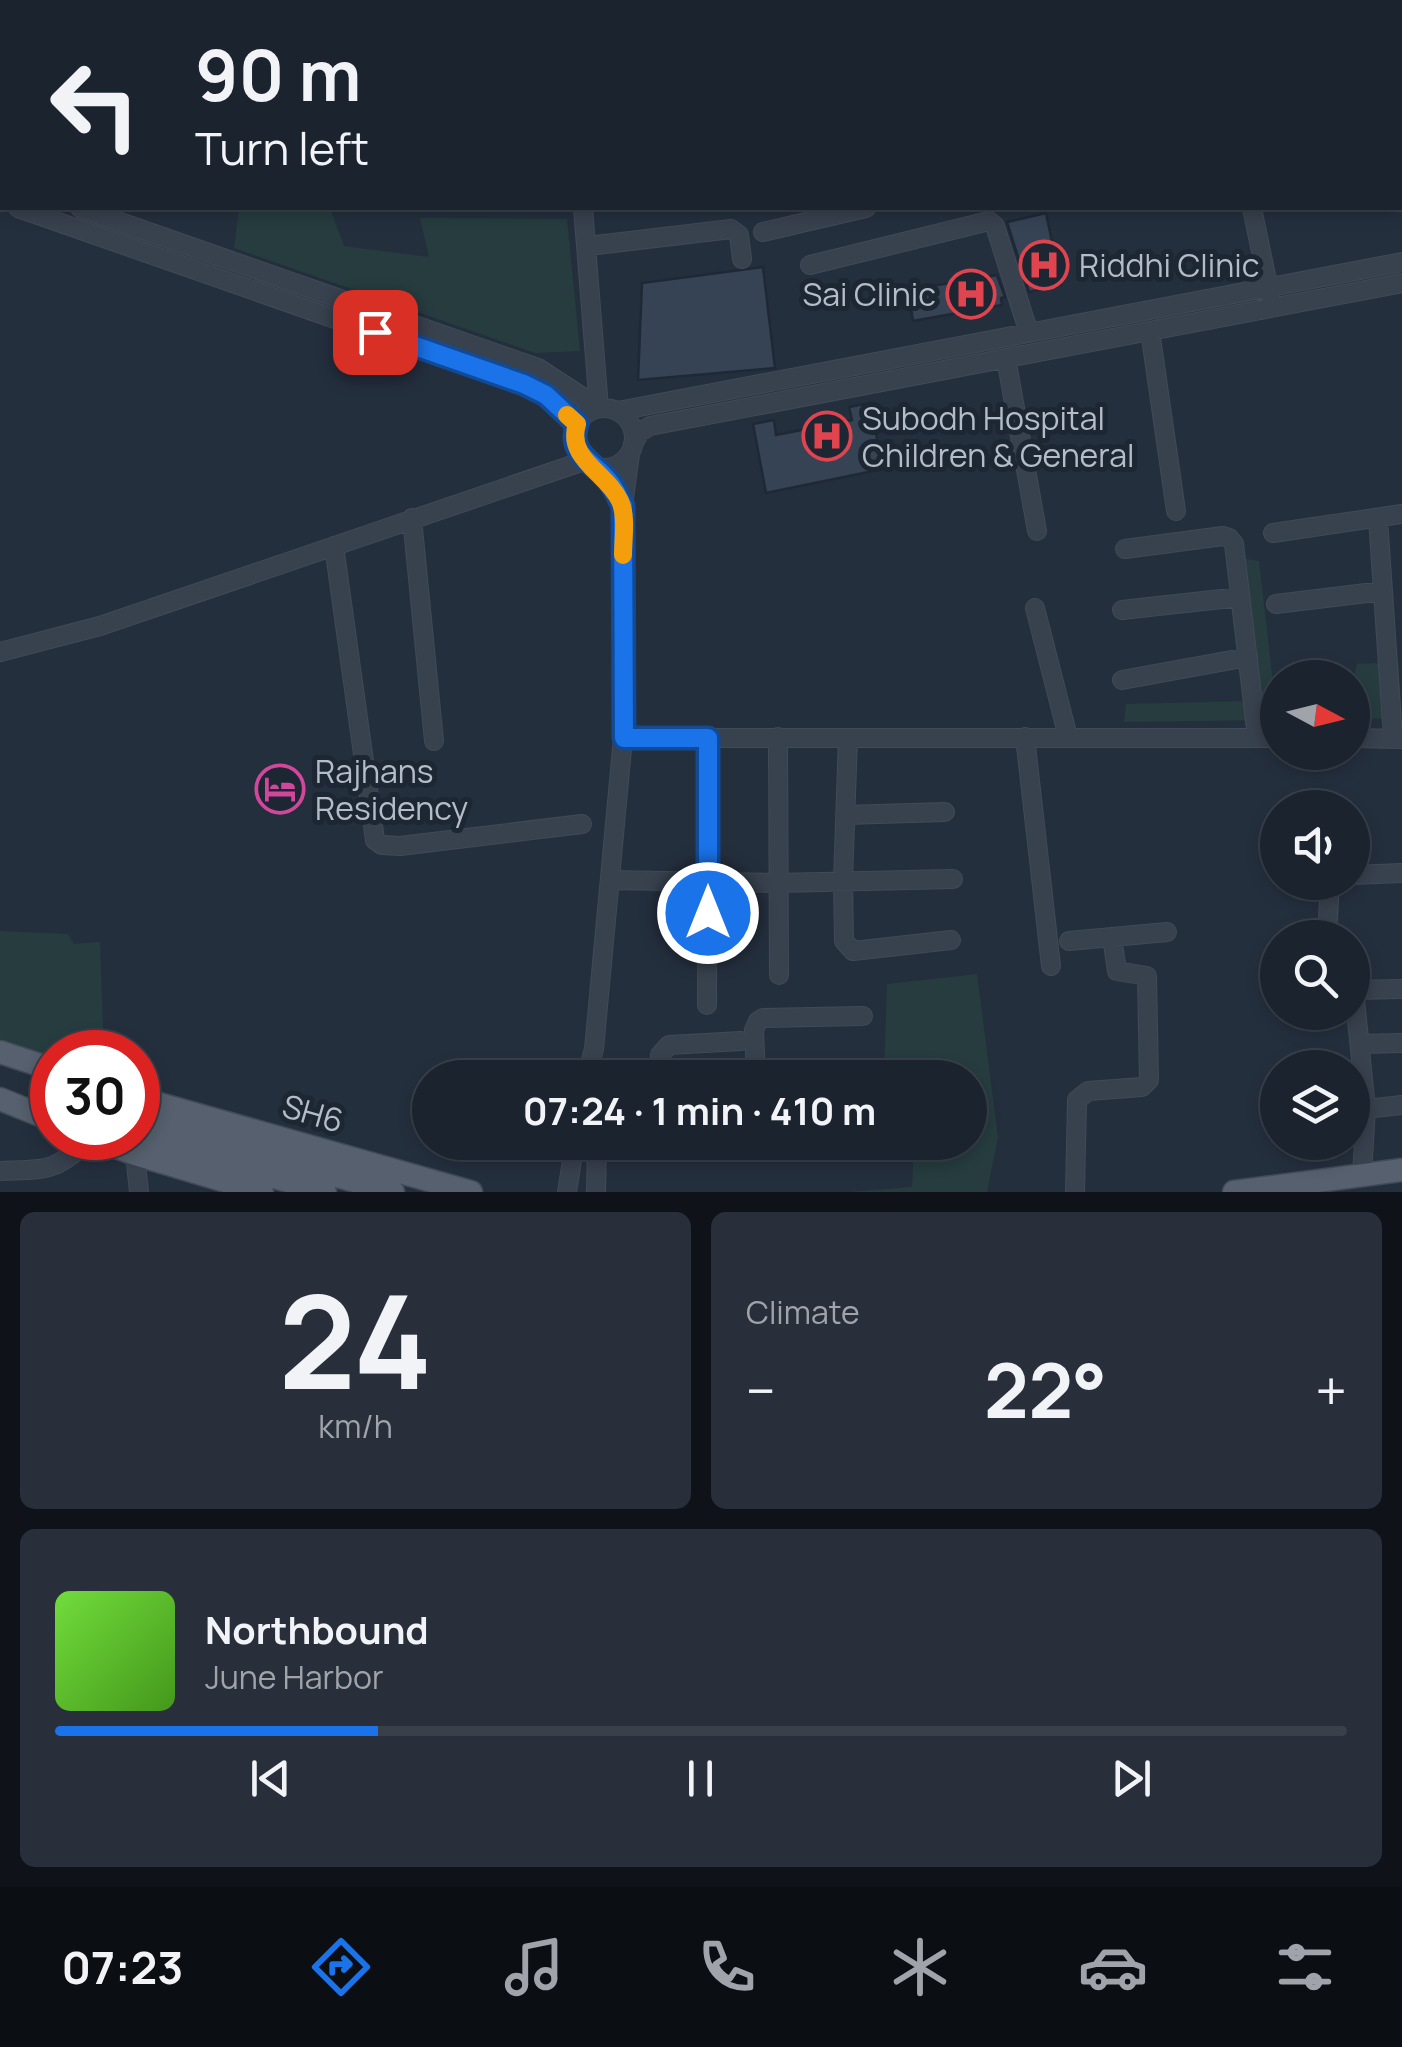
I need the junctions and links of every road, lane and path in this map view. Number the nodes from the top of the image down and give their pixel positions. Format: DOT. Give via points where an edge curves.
graph roads {
  1 [pos="24,210"];
  2 [pos="93,210"];
  3 [pos="584,210"];
  4 [pos="857,210"];
  5 [pos="1252,210"];
  6 [pos="120,214"];
  7 [pos="762,232"];
  8 [pos="114,241"];
  9 [pos="588,246"];
  10 [pos="742,260"];
  11 [pos="1402,262"];
  12 [pos="810,264"];
  13 [pos="1402,283"];
  14 [pos="1268,288"];
  15 [pos="1272,308"];
  16 [pos="1150,331"];
  17 [pos="1029,334"];
  18 [pos="1006,358"];
  19 [pos="592,417"];
  20 [pos="631,449"];
  21 [pos="589,463"];
  22 [pos="546,473"];
  23 [pos="623,506"];
  24 [pos="1176,510"];
  25 [pos="1402,514"];
  26 [pos="412,518"];
  27 [pos="1378,518"];
  28 [pos="1036,531"];
  29 [pos="1272,533"];
  30 [pos="334,546"];
  31 [pos="1124,549"];
  32 [pos="1382,591"];
  33 [pos="1240,596"];
  34 [pos="1276,604"];
  35 [pos="1035,608"];
  36 [pos="1122,610"];
  37 [pos="0,652"];
  38 [pos="1248,657"];
  39 [pos="1122,680"];
  40 [pos="778,737"];
  41 [pos="1025,737"];
  42 [pos="1258,737"];
  43 [pos="624,738"];
  44 [pos="708,738"];
  45 [pos="848,738"];
  46 [pos="1068,738"];
  47 [pos="1370,738"];
  48 [pos="1397,738"];
  49 [pos="434,741"];
  50 [pos="944,812"];
  51 [pos="845,815"];
  52 [pos="582,824"];
  53 [pos="1402,873"];
  54 [pos="1370,874"];
  55 [pos="953,879"];
  56 [pos="610,880"];
  57 [pos="842,882"];
  58 [pos="708,883"];
  59 [pos="778,883"];
  60 [pos="1167,932"];
  61 [pos="1112,937"];
  62 [pos="951,940"];
  63 [pos="1069,941"];
  64 [pos="1051,966"];
  65 [pos="780,974"];
  66 [pos="1402,989"];
  67 [pos="1370,990"];
  68 [pos="708,1005"];
  69 [pos="863,1016"];
  70 [pos="1358,1030"];
  71 [pos="741,1040"];
  72 [pos="1402,1043"];
  73 [pos="1360,1044"];
  74 [pos="594,1049"];
  75 [pos="1361,1050"];
  76 [pos="0,1052"];
  77 [pos="591,1060"];
  78 [pos="595,1060"];
  79 [pos="660,1060"];
  80 [pos="755,1060"];
  81 [pos="30,1061"];
  82 [pos="6,1101"];
  83 [pos="1402,1104"];
  84 [pos="1370,1108"];
  85 [pos="30,1109"];
  86 [pos="160,1129"];
  87 [pos="160,1131"];
  88 [pos="160,1133"];
  89 [pos="160,1137"];
  90 [pos="67,1160"];
  91 [pos="139,1160"];
  92 [pos="572,1160"];
  93 [pos="597,1160"];
  94 [pos="1363,1160"];
  95 [pos="1402,1170"];
  96 [pos="0,1171"];
  97 [pos="1362,1175"];
  98 [pos="139,1192"];
  99 [pos="262,1192"];
  100 [pos="325,1192"];
  101 [pos="393,1192"];
  102 [pos="471,1192"];
  103 [pos="567,1192"];
  104 [pos="596,1192"];
  105 [pos="1075,1192"];
  106 [pos="1234,1192"];
  1 -- 8 [label="street"];
  2 -- 6 [label="street"];
  3 -- 9 [label="street"];
  4 -- 7 [label="street"];
  5 -- 14 [label="street"];
  6 -- 8 [label="street"];
  6 -- 19 [label="street" via="538,368 584,398"];
  8 -- 19 [label="street" via="524,384"];
  9 -- 10 [label="street" via="731,229 739,235"];
  9 -- 19 [label="street"];
  11 -- 14 [label="street"];
  12 -- 17 [label="street" via="989,221"];
  13 -- 15 [label="street"];
  14 -- 15 [label="street"];
  14 -- 17 [label="street"];
  15 -- 16 [label="street"];
  16 -- 18 [label="street"];
  16 -- 24 [label="street"];
  17 -- 19 [label="street"];
  18 -- 20 [label="street" via="650,426"];
  18 -- 28 [label="street"];
  19 -- 20 [label="street" via="631,424"];
  19 -- 21 [label="street" via="578,452"];
  19 -- 22 [label="street"];
  20 -- 21 [label="street" via="614,466"];
  20 -- 23 [label="street"];
  21 -- 22 [label="street"];
  21 -- 23 [label="street"];
  22 -- 26 [label="street"];
  23 -- 43 [label="street"];
  25 -- 27 [label="street"];
  26 -- 30 [label="street"];
  26 -- 49 [label="street"];
  27 -- 29 [label="street"];
  27 -- 32 [label="street"];
  30 -- 37 [label="street" via="100,626"];
  30 -- 52 [label="street" via="375,840 400,846"];
  31 -- 33 [label="street" via="1230,538"];
  32 -- 34 [label="street"];
  32 -- 48 [label="street"];
  33 -- 36 [label="street"];
  33 -- 38 [label="street"];
  35 -- 46 [label="street"];
  38 -- 39 [label="street"];
  38 -- 42 [label="street"];
  40 -- 44 [label="street"];
  40 -- 45 [label="street"];
  40 -- 59 [label="street"];
  41 -- 45 [label="street"];
  41 -- 46 [label="street"];
  41 -- 64 [label="street"];
  42 -- 46 [label="street"];
  43 -- 44 [label="street"];
  43 -- 56 [label="street"];
  44 -- 58 [label="street"];
  45 -- 51 [label="street"];
  47 -- 48 [label="street"];
  50 -- 51 [label="street"];
  51 -- 57 [label="street"];
  53 -- 54 [label="street"];
  55 -- 57 [label="street"];
  56 -- 58 [label="street"];
  56 -- 74 [label="street"];
  57 -- 59 [label="street"];
  57 -- 62 [label="street" via="844,942 854,951"];
  58 -- 59 [label="street"];
  58 -- 68 [label="street"];
  59 -- 65 [label="street"];
  60 -- 61 [label="street"];
  61 -- 63 [label="street"];
  61 -- 105 [label="street" via="1117,972 1148,976 1150,1080 1142,1087 1088,1091 1077,1100"];
  66 -- 67 [label="street"];
  69 -- 80 [label="street" via="758,1020"];
  70 -- 73 [label="street"];
  71 -- 79 [label="street" via="669,1045"];
  72 -- 73 [label="street"];
  73 -- 75 [label="street"];
  74 -- 77 [label="street"];
  74 -- 78 [label="street"];
  76 -- 81 [label="main road"];
  82 -- 85 [label="main road"];
  83 -- 84 [label="street"];
  86 -- 102 [label="main road, SH6"];
  87 -- 101 [label="main road"];
  88 -- 100 [label="main road"];
  89 -- 99 [label="main road, SH6"];
  90 -- 96 [label="street" via="48,1169"];
  91 -- 98 [label="street"];
  92 -- 103 [label="street"];
  93 -- 104 [label="street"];
  94 -- 97 [label="street"];
  95 -- 97 [label="main road"];
  97 -- 106 [label="main road"];
}
